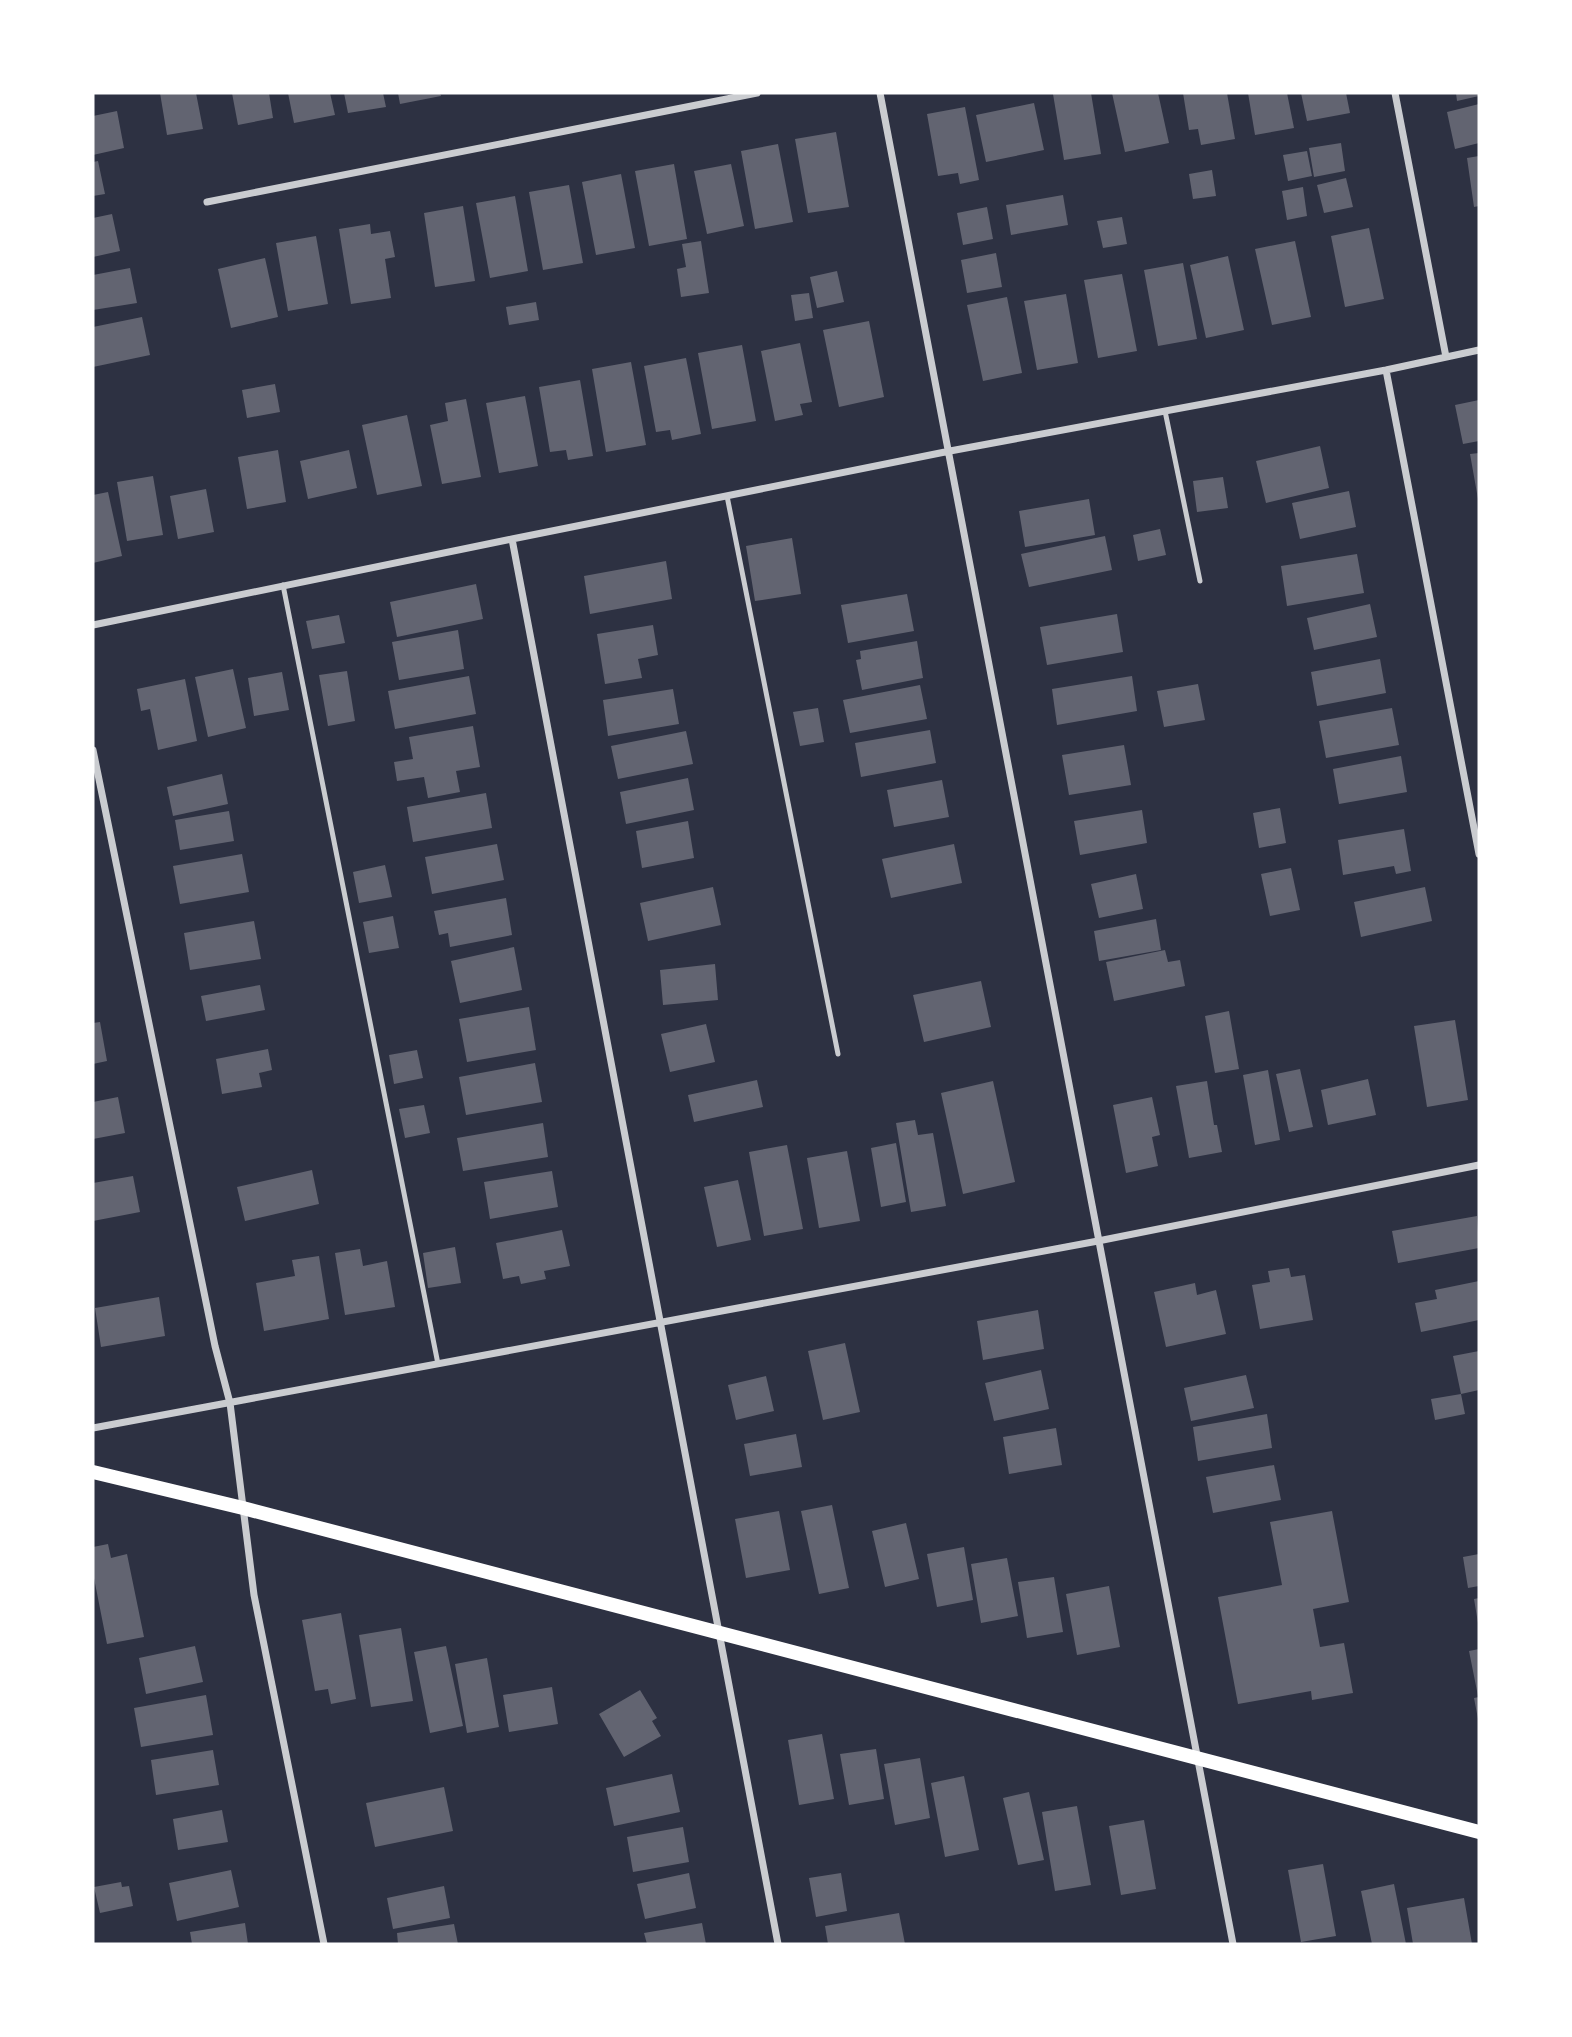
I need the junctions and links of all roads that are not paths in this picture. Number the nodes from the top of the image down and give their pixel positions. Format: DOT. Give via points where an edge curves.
graph roads {
  1 [pos="757,93"];
  2 [pos="880,93"];
  3 [pos="1395,93"];
  4 [pos="207,202"];
  5 [pos="1479,351"];
  6 [pos="1446,357"];
  7 [pos="1386,370"];
  8 [pos="1165,411"];
  9 [pos="950,451"];
  10 [pos="727,496"];
  11 [pos="512,538"];
  12 [pos="1200,581"];
  13 [pos="284,585"];
  14 [pos="93,625"];
  15 [pos="93,750"];
  16 [pos="1479,854"];
  17 [pos="838,1054"];
  18 [pos="1479,1165"];
  19 [pos="1098,1241"];
  20 [pos="659,1322"];
  21 [pos="438,1364"];
  22 [pos="230,1403"];
  23 [pos="93,1428"];
  24 [pos="93,1472"];
  25 [pos="243,1508"];
  26 [pos="719,1633"];
  27 [pos="1198,1757"];
  28 [pos="1479,1832"];
  29 [pos="324,1944"];
  30 [pos="778,1944"];
  31 [pos="1233,1944"];
  1 -- 4 [label="street"];
  2 -- 9 [label="street"];
  3 -- 6 [label="street"];
  5 -- 6 [label="street"];
  6 -- 7 [label="street"];
  7 -- 8 [label="street"];
  7 -- 16 [label="street"];
  8 -- 9 [label="street"];
  8 -- 12 [label="lane"];
  9 -- 10 [label="street"];
  9 -- 19 [label="street"];
  10 -- 11 [label="street"];
  10 -- 17 [label="lane"];
  11 -- 13 [label="street"];
  11 -- 20 [label="street"];
  13 -- 14 [label="street"];
  13 -- 21 [label="lane"];
  15 -- 22 [label="street"];
  18 -- 19 [label="street"];
  19 -- 20 [label="street"];
  19 -- 27 [label="street"];
  20 -- 21 [label="street"];
  20 -- 26 [label="street"];
  21 -- 22 [label="street"];
  22 -- 23 [label="street"];
  22 -- 25 [label="street"];
  24 -- 25 [label="main road"];
  25 -- 26 [label="main road"];
  25 -- 29 [label="street" via="254,1595"];
  26 -- 27 [label="main road"];
  26 -- 30 [label="street"];
  27 -- 28 [label="main road"];
  27 -- 31 [label="street"];
}
